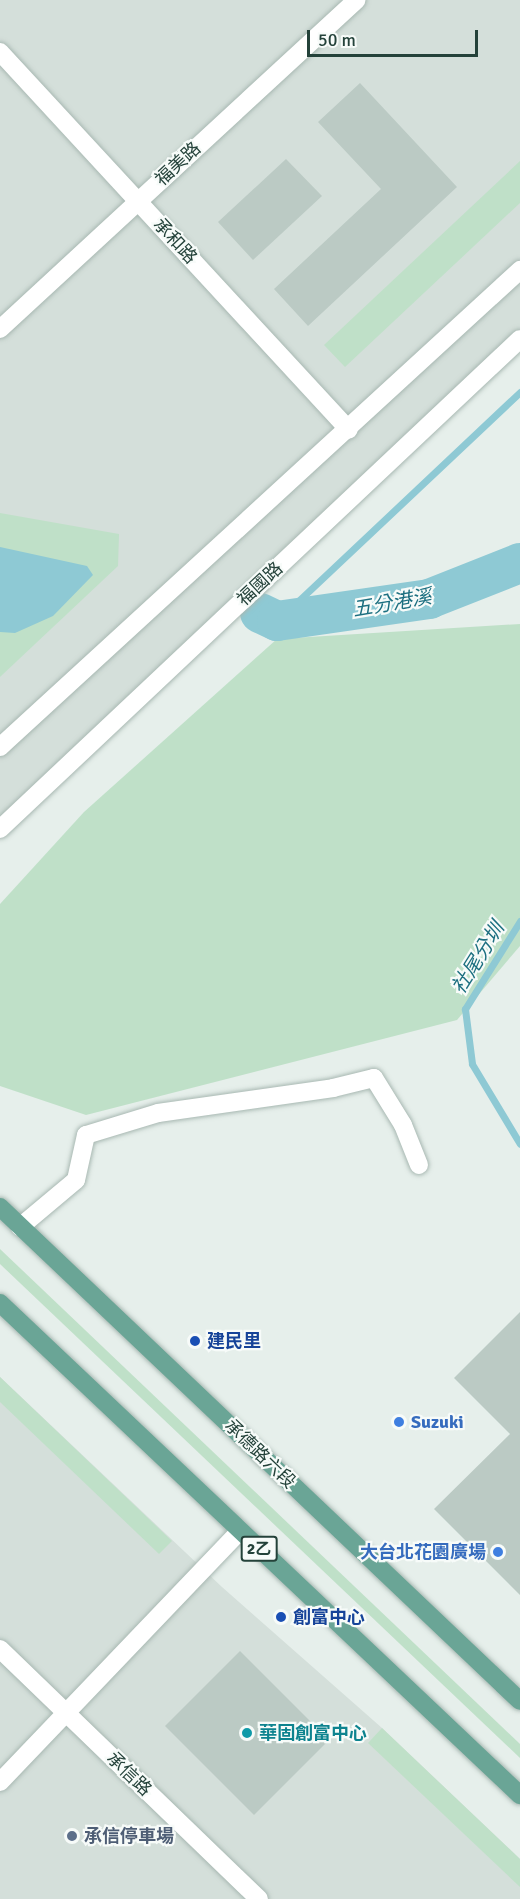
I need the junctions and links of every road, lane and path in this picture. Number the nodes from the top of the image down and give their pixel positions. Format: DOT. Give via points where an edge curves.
graph roads {
  1 [pos="356,0"];
  2 [pos="0,52"];
  3 [pos="138,201"];
  4 [pos="520,270"];
  5 [pos="0,329"];
  6 [pos="520,339"];
  7 [pos="349,430"];
  8 [pos="0,747"];
  9 [pos="0,829"];
  10 [pos="419,1165"];
  11 [pos="0,1207"];
  12 [pos="20,1227"];
  13 [pos="0,1303"];
  14 [pos="240,1531"];
  15 [pos="0,1649"];
  16 [pos="520,1701"];
  17 [pos="67,1713"];
  18 [pos="0,1782"];
  19 [pos="520,1795"];
  20 [pos="259,1899"];
  1 -- 3 [label="street, 福美路"];
  2 -- 3 [label="street, 承和路"];
  3 -- 5 [label="street, 福美路"];
  3 -- 7 [label="street, 承和路"];
  4 -- 7 [label="street"];
  6 -- 9 [label="street, 福國路"];
  7 -- 8 [label="street"];
  10 -- 12 [label="street" via="403,1125 374,1078 333,1088 158,1113 86,1135 76,1180"];
  11 -- 12 [label="main road, 承德路六段"];
  12 -- 16 [label="main road, 承德路六段"];
  13 -- 14 [label="main road, 2乙"];
  14 -- 17 [label="street"];
  14 -- 19 [label="main road, 2乙"];
  15 -- 17 [label="street, 承信路"];
  17 -- 18 [label="street"];
  17 -- 20 [label="street, 承信路"];
}
